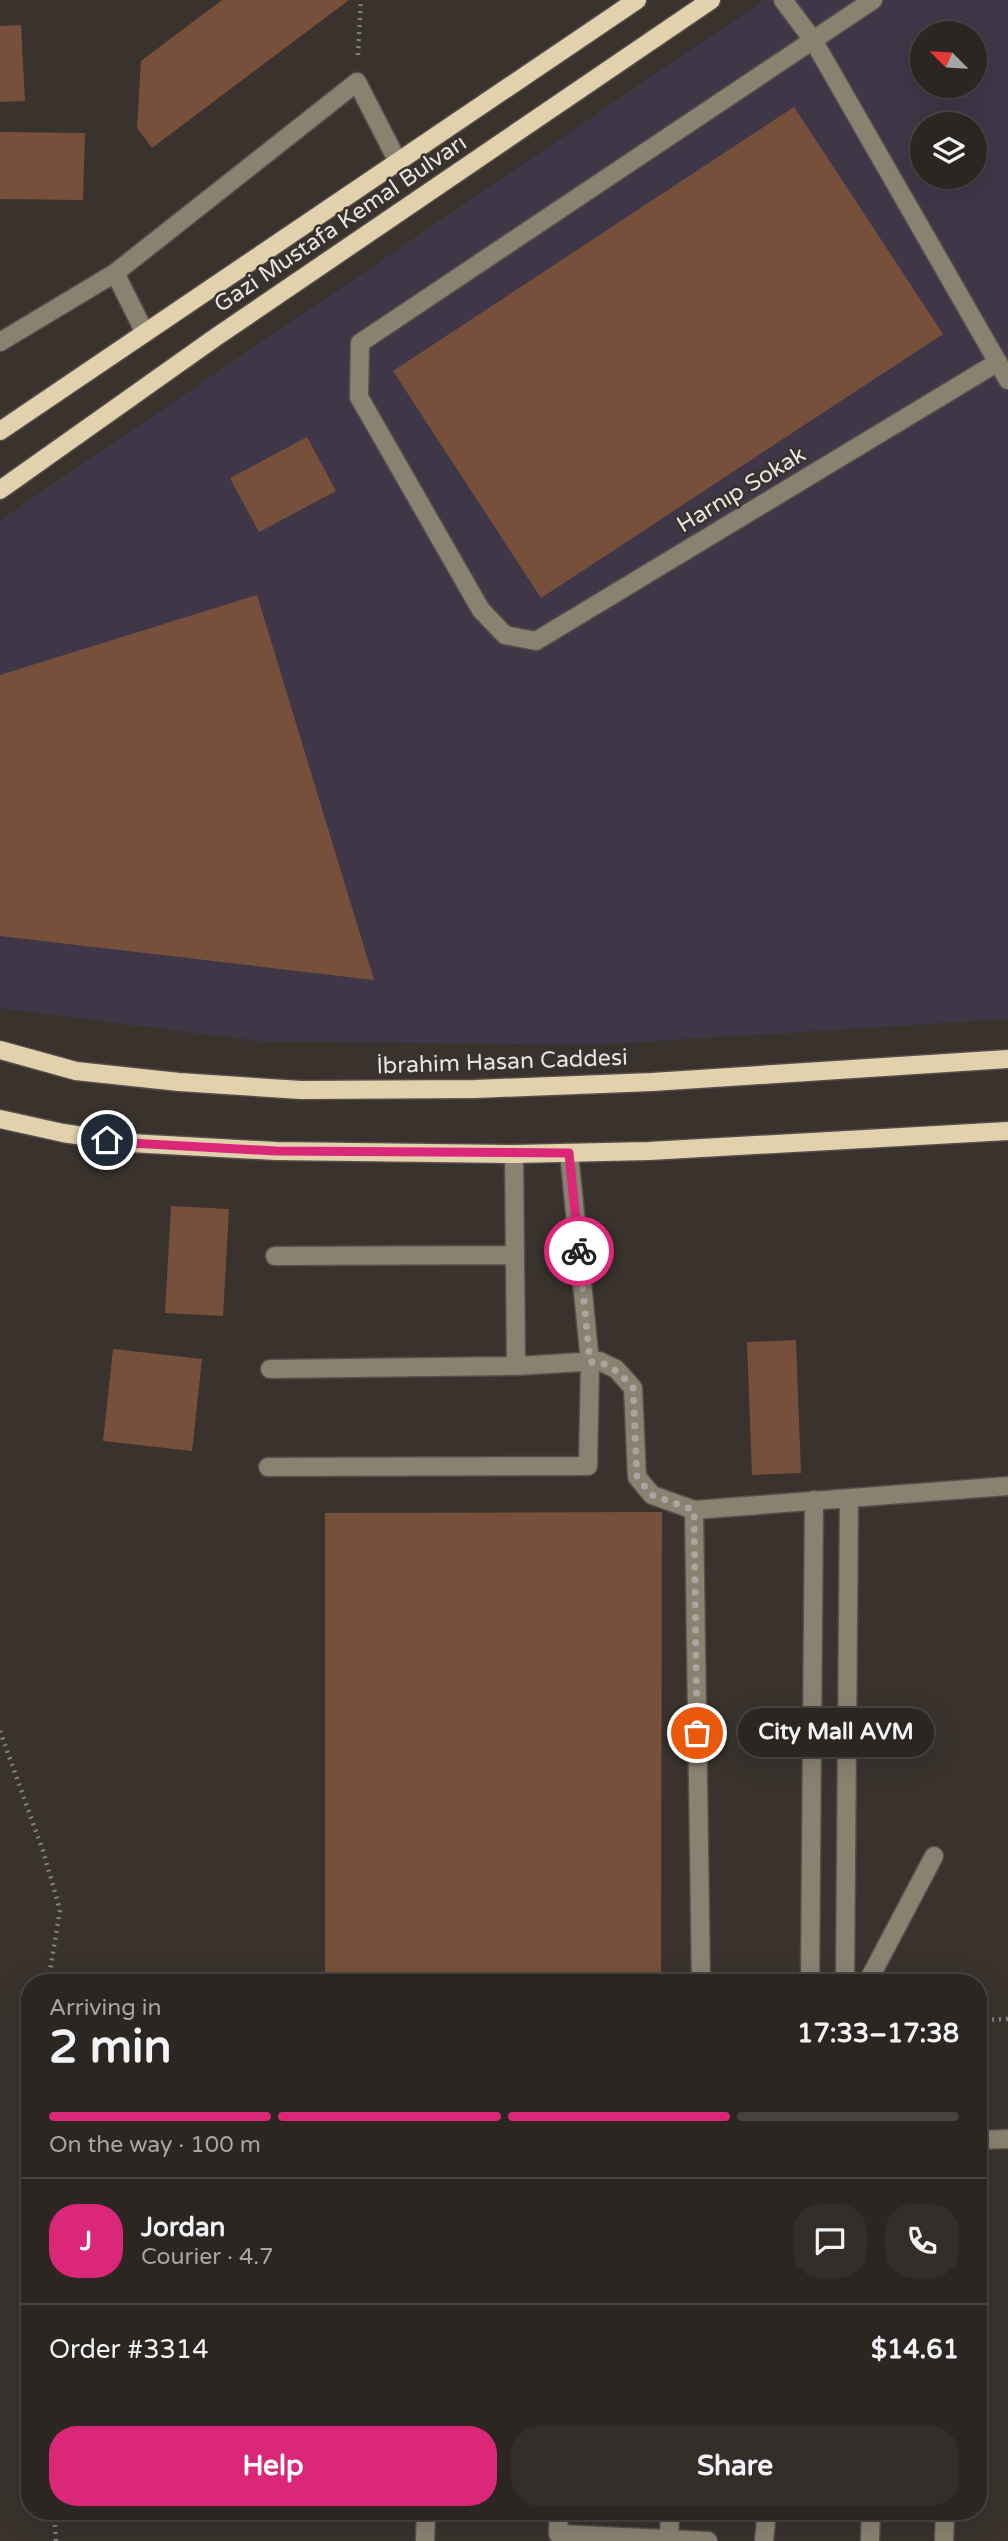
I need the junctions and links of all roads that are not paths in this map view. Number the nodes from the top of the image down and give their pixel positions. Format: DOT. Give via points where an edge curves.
graph roads {
  1 [pos="637,0"];
  2 [pos="711,0"];
  3 [pos="783,0"];
  4 [pos="873,0"];
  5 [pos="813,40"];
  6 [pos="398,162"];
  7 [pos="116,273"];
  8 [pos="145,332"];
  9 [pos="0,342"];
  10 [pos="998,362"];
  11 [pos="1008,380"];
  12 [pos="0,431"];
  13 [pos="0,490"];
  14 [pos="0,1050"];
  15 [pos="1008,1059"];
  16 [pos="0,1119"];
  17 [pos="1008,1131"];
  18 [pos="569,1153"];
  19 [pos="514,1154"];
  20 [pos="514,1255"];
  21 [pos="275,1256"];
  22 [pos="590,1362"];
  23 [pos="516,1366"];
  24 [pos="270,1369"];
  25 [pos="268,1467"];
  26 [pos="1008,1486"];
  27 [pos="849,1499"];
  28 [pos="814,1500"];
  29 [pos="694,1510"];
  30 [pos="934,1856"];
  31 [pos="701,1974"];
  32 [pos="810,1974"];
  33 [pos="845,1974"];
  34 [pos="872,1974"];
  35 [pos="1008,2139"];
  36 [pos="987,2140"];
  37 [pos="426,2520"];
  38 [pos="559,2520"];
  39 [pos="670,2520"];
  40 [pos="765,2520"];
  41 [pos="871,2520"];
  42 [pos="945,2520"];
  43 [pos="669,2539"];
  44 [pos="425,2541"];
  45 [pos="708,2541"];
  46 [pos="764,2541"];
  47 [pos="870,2541"];
  48 [pos="944,2541"];
  1 -- 6 [label="main road, Gazi Mustafa Kemal Bulvarı"];
  2 -- 13 [label="main road, Gazi Mustafa Kemal Bulvarı"];
  3 -- 5 [label="street"];
  4 -- 5 [label="street"];
  5 -- 10 [label="street"];
  5 -- 10 [label="street, Harnıp Sokak" via="360,343 359,397 481,610 505,635 536,641"];
  6 -- 7 [label="street" via="357,82"];
  6 -- 8 [label="main road, Gazi Mustafa Kemal Bulvarı"];
  7 -- 8 [label="street"];
  7 -- 9 [label="street"];
  8 -- 12 [label="main road, Gazi Mustafa Kemal Bulvarı"];
  10 -- 11 [label="street"];
  14 -- 15 [label="main road, İbrahim Hasan Caddesi" via="76,1071 301,1090 652,1082"];
  16 -- 19 [label="main road" via="130,1143 276,1151"];
  17 -- 18 [label="main road"];
  18 -- 19 [label="main road"];
  18 -- 22 [label="street"];
  19 -- 20 [label="street"];
  20 -- 21 [label="street"];
  20 -- 23 [label="street"];
  22 -- 23 [label="street"];
  22 -- 25 [label="street" via="588,1466"];
  22 -- 29 [label="street" via="616,1370 633,1388 637,1477 652,1495"];
  23 -- 24 [label="street"];
  26 -- 27 [label="street"];
  27 -- 28 [label="street"];
  27 -- 33 [label="street"];
  28 -- 29 [label="street"];
  28 -- 32 [label="street"];
  29 -- 31 [label="street"];
  30 -- 34 [label="street"];
  35 -- 36 [label="street"];
  37 -- 44 [label="street"];
  38 -- 43 [label="street" via="558,2534"];
  39 -- 43 [label="street"];
  40 -- 46 [label="street"];
  41 -- 47 [label="street"];
  42 -- 48 [label="street"];
  43 -- 45 [label="street"];
}
